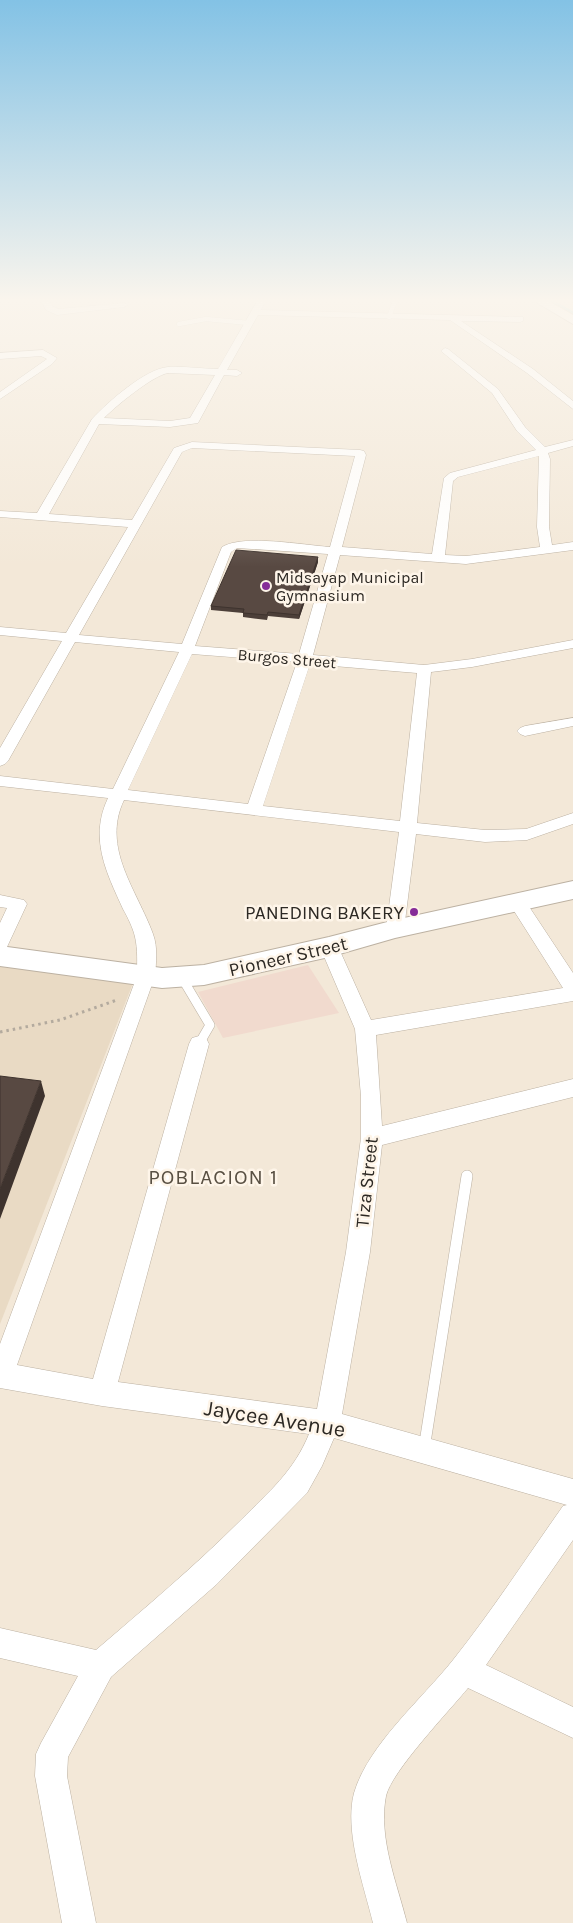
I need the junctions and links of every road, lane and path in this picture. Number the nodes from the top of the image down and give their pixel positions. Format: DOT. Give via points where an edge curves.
graph roads {
  1 [pos="12,388"];
  2 [pos="136,388"];
  3 [pos="212,388"];
  4 [pos="491,388"];
  5 [pos="551,388"];
  6 [pos="0,396"];
  7 [pos="573,406"];
  8 [pos="96,421"];
  9 [pos="573,442"];
  10 [pos="542,450"];
  11 [pos="0,514"];
  12 [pos="41,517"];
  13 [pos="135,524"];
  14 [pos="573,546"];
  15 [pos="547,550"];
  16 [pos="335,551"];
  17 [pos="438,558"];
  18 [pos="0,630"];
  19 [pos="72,637"];
  20 [pos="573,644"];
  21 [pos="187,649"];
  22 [pos="306,659"];
  23 [pos="424,669"];
  24 [pos="573,722"];
  25 [pos="525,731"];
  26 [pos="0,761"];
  27 [pos="0,780"];
  28 [pos="117,794"];
  29 [pos="254,809"];
  30 [pos="573,818"];
  31 [pos="408,828"];
  32 [pos="573,890"];
  33 [pos="0,902"];
  34 [pos="518,903"];
  35 [pos="395,929"];
  36 [pos="0,942"];
  37 [pos="329,947"];
  38 [pos="0,956"];
  39 [pos="182,978"];
  40 [pos="143,984"];
  41 [pos="573,988"];
  42 [pos="573,994"];
  43 [pos="365,1030"];
  44 [pos="0,1032"];
  45 [pos="199,1044"];
  46 [pos="573,1088"];
  47 [pos="372,1138"];
  48 [pos="467,1176"];
  49 [pos="1,1375"];
  50 [pos="102,1393"];
  51 [pos="327,1423"];
  52 [pos="424,1451"];
  53 [pos="573,1493"];
  54 [pos="573,1516"];
  55 [pos="0,1643"];
  56 [pos="100,1666"];
  57 [pos="464,1670"];
  58 [pos="573,1723"];
  59 [pos="79,1923"];
  60 [pos="390,1923"];
  1 -- 6 [label="street"];
  2 -- 8 [label="street"];
  3 -- 8 [label="street" via="194,421 170,424"];
  4 -- 10 [label="street" via="525,434"];
  5 -- 7 [label="street"];
  8 -- 12 [label="street"];
  9 -- 10 [label="street"];
  10 -- 15 [label="street" via="543,527"];
  10 -- 17 [label="street" via="461,473 448,480"];
  11 -- 12 [label="street"];
  12 -- 13 [label="street"];
  13 -- 16 [label="street" via="178,450 184,446 360,453"];
  13 -- 19 [label="street"];
  14 -- 15 [label="street"];
  15 -- 17 [label="street" via="480,559"];
  16 -- 17 [label="street"];
  16 -- 21 [label="street" via="244,544 226,550"];
  16 -- 22 [label="street"];
  18 -- 19 [label="street, Burgos Street"];
  19 -- 21 [label="street, Burgos Street"];
  19 -- 26 [label="street"];
  20 -- 23 [label="street, Burgos Street"];
  21 -- 22 [label="street, Burgos Street"];
  21 -- 28 [label="street"];
  22 -- 23 [label="street, Burgos Street"];
  22 -- 29 [label="street"];
  23 -- 31 [label="street"];
  24 -- 25 [label="street"];
  27 -- 28 [label="street"];
  28 -- 29 [label="street"];
  28 -- 40 [label="street" via="107,824 107,841 111,860 144,935 147,949"];
  29 -- 31 [label="street"];
  30 -- 31 [label="street" via="516,836"];
  31 -- 35 [label="street"];
  32 -- 34 [label="main road, Pioneer Street"];
  33 -- 36 [label="street" via="18,904"];
  34 -- 35 [label="main road, Pioneer Street"];
  34 -- 41 [label="street"];
  35 -- 37 [label="main road, Pioneer Street"];
  37 -- 39 [label="main road, Pioneer Street" via="204,976"];
  37 -- 43 [label="street, Tiza Street"];
  38 -- 40 [label="main road, Pioneer Street"];
  39 -- 40 [label="main road, Pioneer Street"];
  39 -- 45 [label="lane" via="210,1025"];
  40 -- 44 [label="path" via="60,1020"];
  40 -- 49 [label="street"];
  42 -- 43 [label="street"];
  43 -- 47 [label="street, Tiza Street"];
  45 -- 50 [label="street"];
  46 -- 47 [label="street"];
  47 -- 51 [label="street, Tiza Street" via="358,1252"];
  48 -- 52 [label="lane"];
  49 -- 50 [label="street, Jaycee Avenue"];
  50 -- 51 [label="street, Jaycee Avenue"];
  51 -- 52 [label="street, Jaycee Avenue"];
  51 -- 56 [label="street" via="314,1457 297,1483 207,1574"];
  52 -- 53 [label="street, Jaycee Avenue"];
  54 -- 57 [label="street"];
  55 -- 56 [label="street"];
  56 -- 59 [label="street" via="52,1754 51,1776"];
  57 -- 58 [label="street"];
  57 -- 60 [label="street" via="385,1763 370,1794 368,1835"];
}
